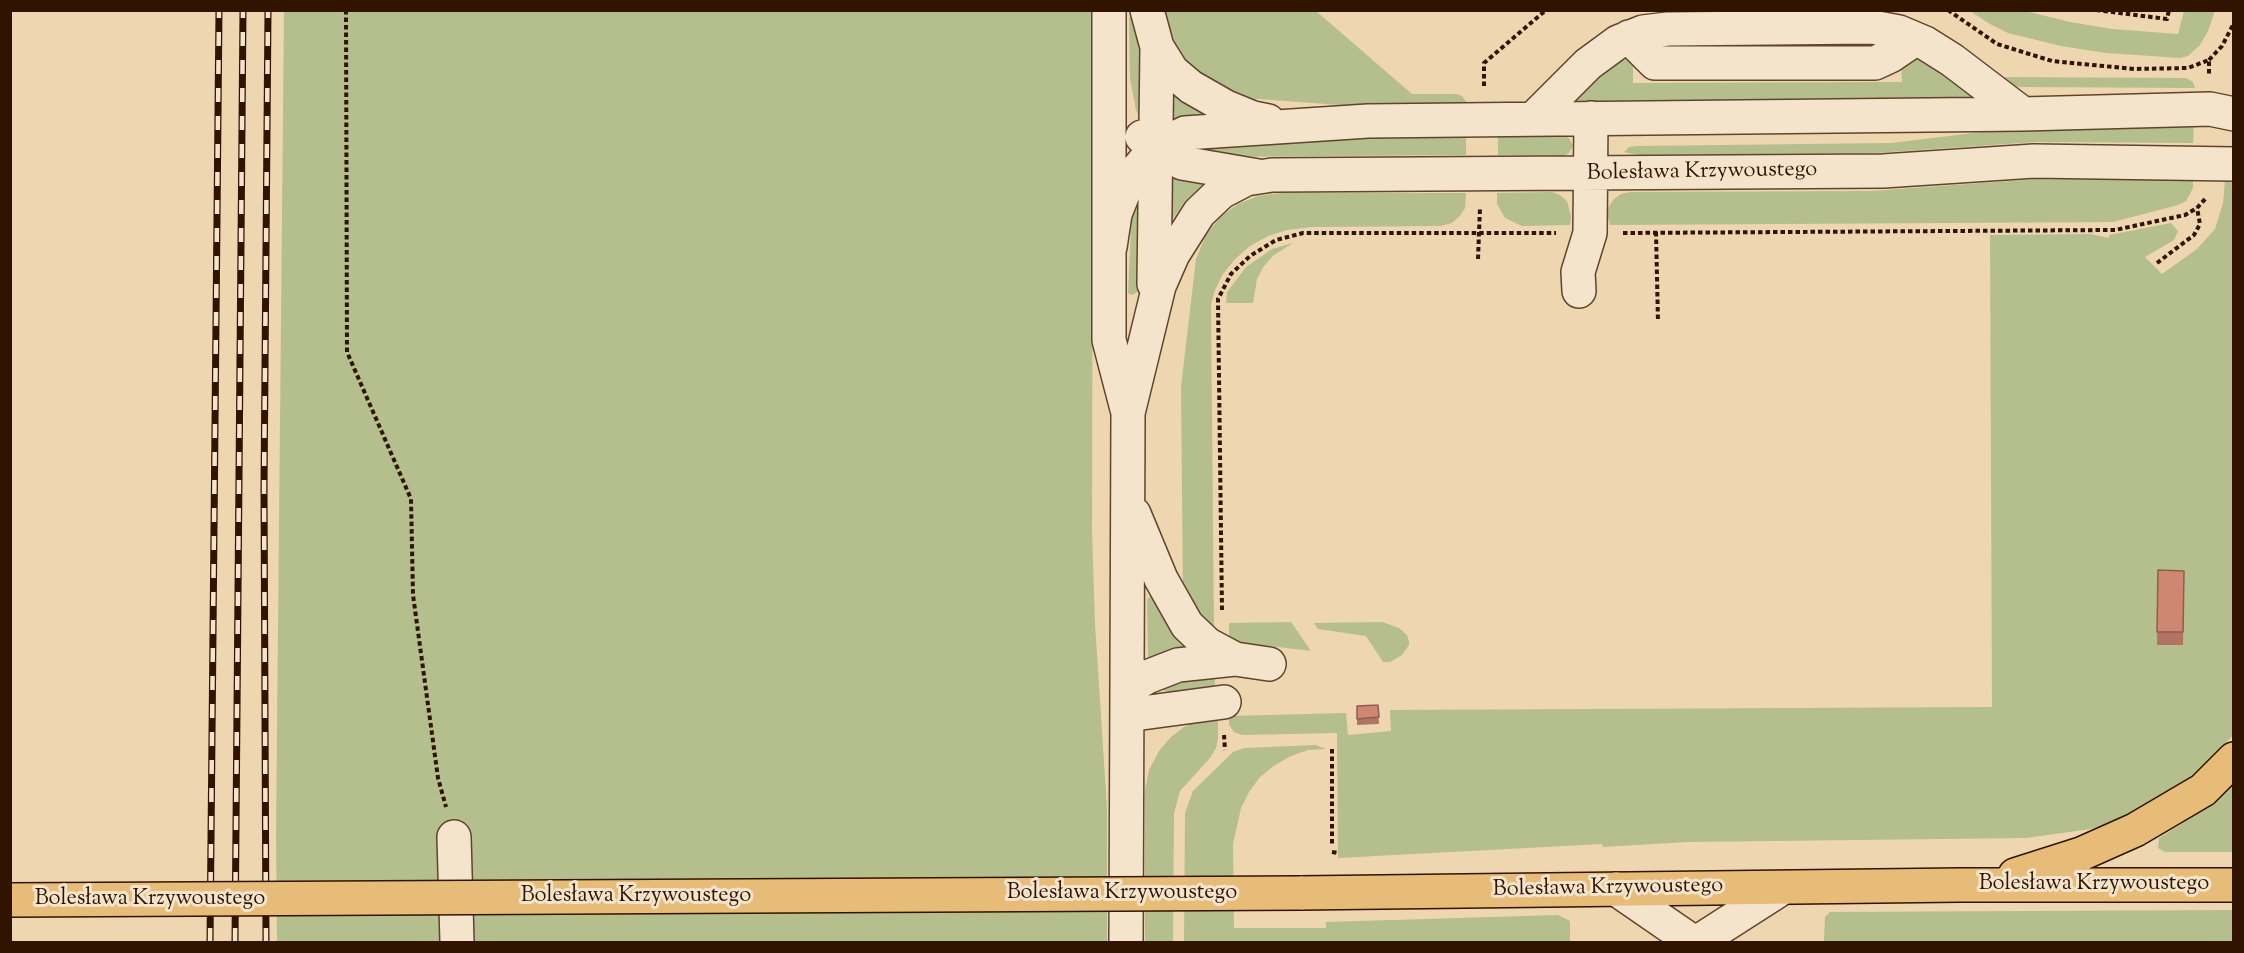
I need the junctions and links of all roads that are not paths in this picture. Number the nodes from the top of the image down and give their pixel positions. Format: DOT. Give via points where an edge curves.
graph roads {
  1 [pos="1109,10"];
  2 [pos="1147,10"];
  3 [pos="1157,47"];
  4 [pos="1111,105"];
  5 [pos="2222,111"];
  6 [pos="2023,114"];
  7 [pos="1591,118"];
  8 [pos="1533,119"];
  9 [pos="1290,126"];
  10 [pos="1156,147"];
  11 [pos="2221,164"];
  12 [pos="1591,175"];
  13 [pos="1258,176"];
  14 [pos="1110,247"];
  15 [pos="1589,291"];
  16 [pos="1153,310"];
  17 [pos="1128,413"];
  18 [pos="1128,498"];
  19 [pos="1229,655"];
  20 [pos="1269,664"];
  21 [pos="1127,702"];
  22 [pos="1224,702"];
  23 [pos="2234,759"];
  24 [pos="454,837"];
  25 [pos="1960,885"];
  26 [pos="2234,885"];
  27 [pos="1782,888"];
  28 [pos="1616,889"];
  29 [pos="10,900"];
  30 [pos="457,942"];
  31 [pos="1126,942"];
  32 [pos="1693,942"];
  33 [pos="1698,942"];
  1 -- 4 [label="street"];
  2 -- 3 [label="street"];
  3 -- 9 [label="street" via="1172,71 1213,101 1253,118"];
  3 -- 10 [label="street"];
  4 -- 10 [label="street" via="1126,124"];
  4 -- 14 [label="street"];
  5 -- 6 [label="street"];
  6 -- 7 [label="street"];
  6 -- 8 [label="street" via="1952,60 1899,32 1872,27 1668,29 1643,32 1618,42 1588,63"];
  7 -- 8 [label="street"];
  7 -- 12 [label="street"];
  8 -- 9 [label="street"];
  9 -- 10 [label="street" via="1185,133"];
  10 -- 13 [label="street" via="1182,163"];
  10 -- 14 [label="street" via="1138,167 1122,195"];
  10 -- 16 [label="street"];
  11 -- 12 [label="street, Bolesława Krzywoustego" via="2034,161 1883,171"];
  12 -- 13 [label="street, Bolesława Krzywoustego"];
  12 -- 15 [label="street" via="1590,233 1578,272"];
  13 -- 16 [label="street, Bolesława Krzywoustego" via="1221,192 1199,213 1166,270"];
  14 -- 17 [label="street" via="1109,340"];
  16 -- 17 [label="street"];
  17 -- 18 [label="street"];
  18 -- 19 [label="street" via="1179,615 1194,633"];
  18 -- 21 [label="street"];
  19 -- 20 [label="street"];
  19 -- 21 [label="street" via="1178,665 1147,677"];
  21 -- 22 [label="street"];
  21 -- 31 [label="street"];
  23 -- 25 [label="main road" via="2203,790 2135,830 2036,869"];
  24 -- 30 [label="street"];
  25 -- 26 [label="main road, Bolesława Krzywoustego"];
  25 -- 27 [label="main road, Bolesława Krzywoustego"];
  27 -- 28 [label="main road, Bolesława Krzywoustego"];
  27 -- 33 [label="street"];
  28 -- 29 [label="main road, Bolesława Krzywoustego, bridge"];
  28 -- 32 [label="street"];
}
